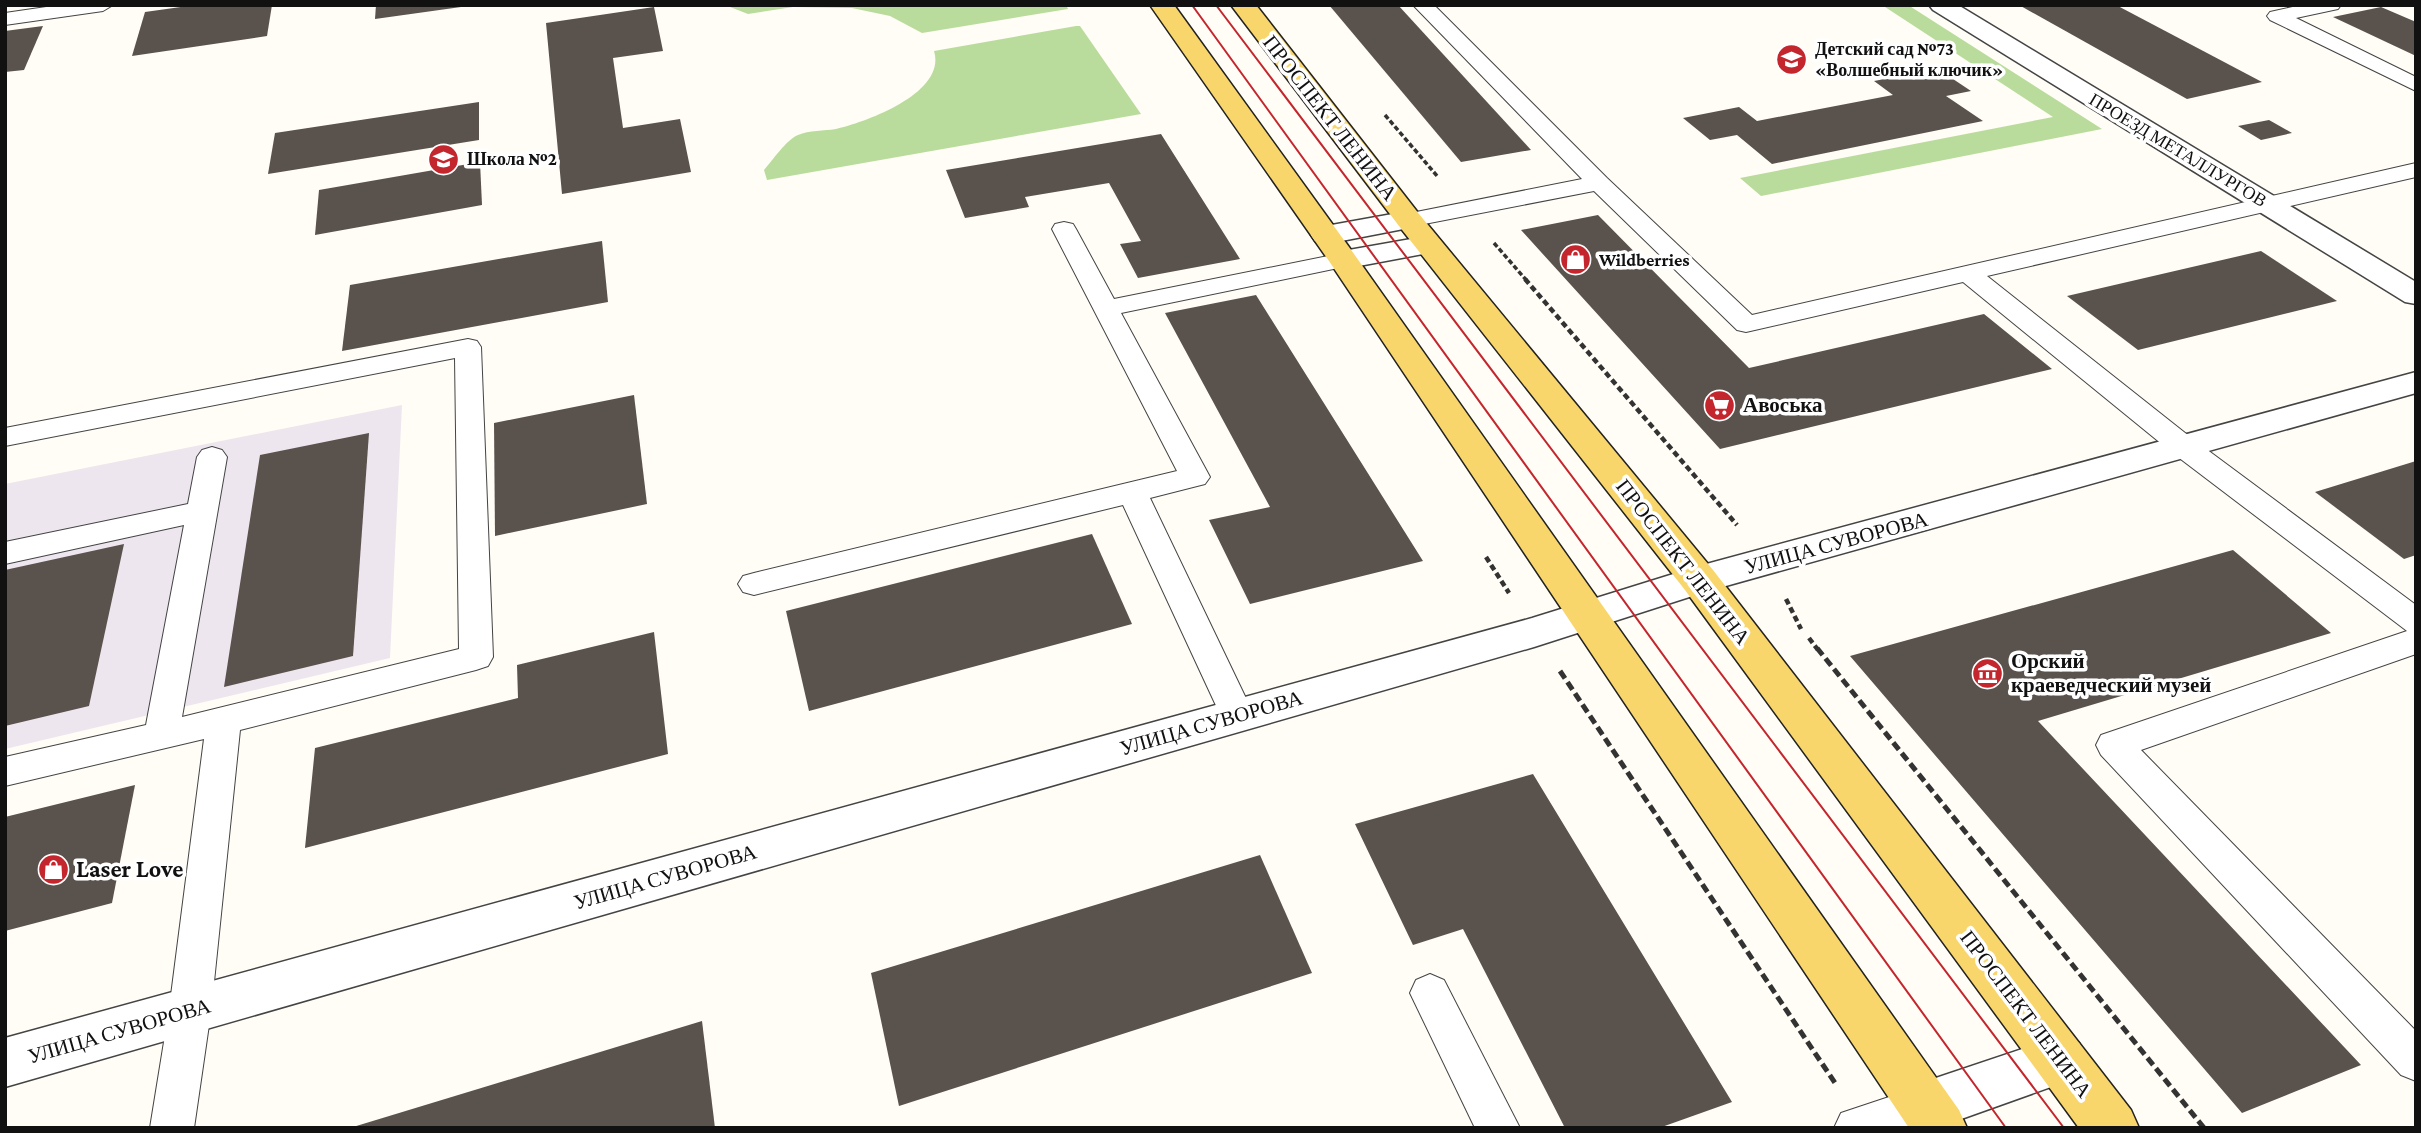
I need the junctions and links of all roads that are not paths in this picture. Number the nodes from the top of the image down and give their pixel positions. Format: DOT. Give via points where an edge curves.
graph roads {
  1 [pos="103,5"];
  2 [pos="1162,5"];
  3 [pos="1243,5"];
  4 [pos="1423,5"];
  5 [pos="1941,5"];
  6 [pos="2331,5"];
  7 [pos="5,19"];
  8 [pos="2416,85"];
  9 [pos="2416,170"];
  10 [pos="1599,183"];
  11 [pos="2269,205"];
  12 [pos="1064,229"];
  13 [pos="1419,233"];
  14 [pos="1334,247"];
  15 [pos="1969,274"];
  16 [pos="2416,295"];
  17 [pos="1106,307"];
  18 [pos="2416,382"];
  19 [pos="5,438"];
  20 [pos="2185,447"];
  21 [pos="212,457"];
  22 [pos="1132,492"];
  23 [pos="203,511"];
  24 [pos="5,553"];
  25 [pos="1699,580"];
  26 [pos="754,584"];
  27 [pos="1587,615"];
  28 [pos="2416,622"];
  29 [pos="2416,641"];
  30 [pos="1237,715"];
  31 [pos="224,722"];
  32 [pos="162,734"];
  33 [pos="5,772"];
  34 [pos="1430,993"];
  35 [pos="190,1011"];
  36 [pos="2061,1060"];
  37 [pos="2416,1061"];
  38 [pos="5,1063"];
  39 [pos="1933,1117"];
  40 [pos="172,1128"];
  41 [pos="1498,1128"];
  42 [pos="1856,1128"];
  43 [pos="2112,1128"];
  1 -- 7 [label="lane"];
  2 -- 14 [label="main road"];
  3 -- 13 [label="main road, ПРОСПЕКТ ЛЕНИНА"];
  4 -- 10 [label="lane"];
  5 -- 11 [label="street, ПРОЕЗД МЕТАЛЛУРГОВ"];
  6 -- 8 [label="lane" via="2277,16"];
  9 -- 11 [label="lane"];
  10 -- 13 [label="lane"];
  10 -- 15 [label="lane" via="1746,324"];
  11 -- 15 [label="lane"];
  11 -- 16 [label="street, ПРОЕЗД МЕТАЛЛУРГОВ"];
  12 -- 17 [label="lane"];
  13 -- 14 [label="street"];
  13 -- 25 [label="main road, ПРОСПЕКТ ЛЕНИНА"];
  14 -- 17 [label="lane"];
  14 -- 27 [label="main road"];
  15 -- 20 [label="lane"];
  17 -- 22 [label="lane" via="1195,477"];
  18 -- 20 [label="street, УЛИЦА СУВОРОВА"];
  19 -- 31 [label="lane" via="468,347 476,657"];
  20 -- 25 [label="street, УЛИЦА СУВОРОВА"];
  20 -- 28 [label="lane"];
  21 -- 23 [label="lane"];
  22 -- 26 [label="lane"];
  22 -- 30 [label="lane"];
  23 -- 24 [label="lane"];
  23 -- 32 [label="lane"];
  25 -- 27 [label="street, УЛИЦА СУВОРОВА"];
  25 -- 36 [label="main road, ПРОСПЕКТ ЛЕНИНА"];
  27 -- 30 [label="street, УЛИЦА СУВОРОВА"];
  27 -- 39 [label="main road"];
  29 -- 37 [label="lane" via="2114,745"];
  30 -- 35 [label="street, УЛИЦА СУВОРОВА"];
  31 -- 32 [label="lane"];
  31 -- 35 [label="lane"];
  32 -- 33 [label="lane"];
  34 -- 41 [label="lane"];
  35 -- 38 [label="street, УЛИЦА СУВОРОВА"];
  35 -- 40 [label="lane"];
  36 -- 39 [label="street"];
  36 -- 43 [label="main road, ПРОСПЕКТ ЛЕНИНА"];
  39 -- 42 [label="lane"];
}
